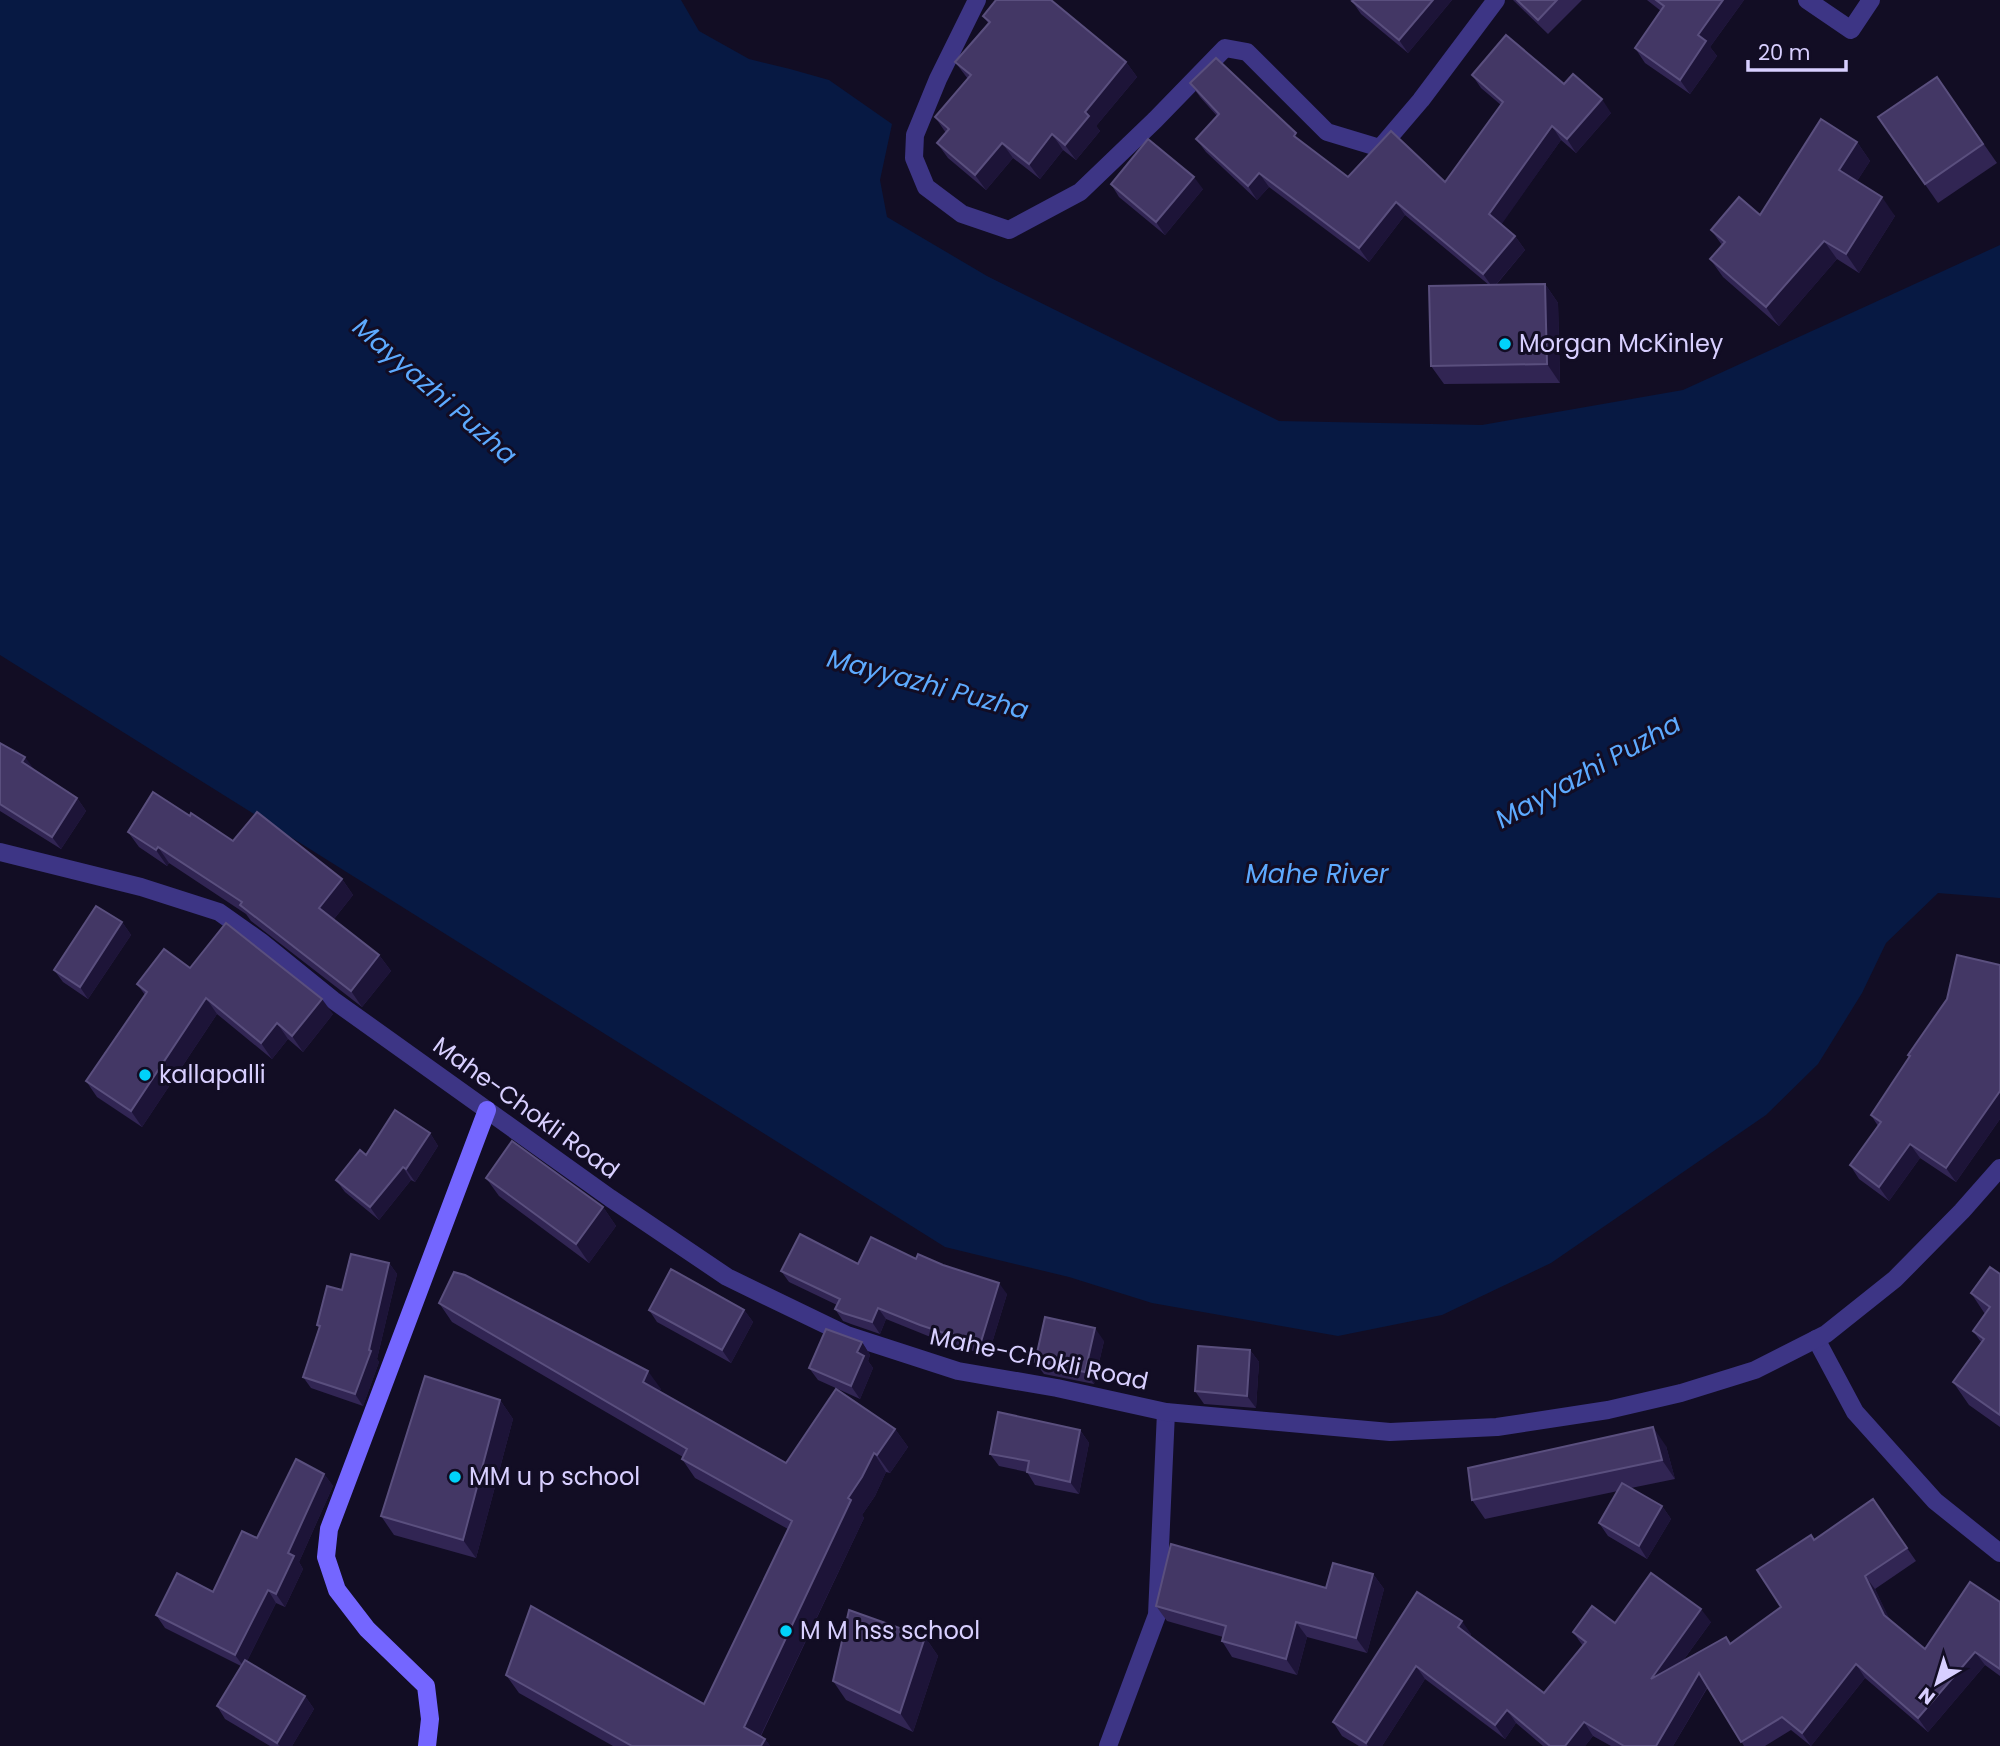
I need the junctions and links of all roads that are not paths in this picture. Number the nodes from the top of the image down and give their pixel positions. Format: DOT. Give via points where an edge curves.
graph roads {
  1 [pos="977,0"];
  2 [pos="1496,0"];
  3 [pos="1807,0"];
  4 [pos="1871,0"];
  5 [pos="0,852"];
  6 [pos="487,1110"];
  7 [pos="2000,1168"];
  8 [pos="1816,1339"];
  9 [pos="1166,1412"];
  10 [pos="2000,1553"];
  11 [pos="427,1746"];
  12 [pos="1108,1746"];
  1 -- 2 [label="street" via="915,135 914,158 926,187 962,214 1009,230 1080,192 1225,48 1247,52 1327,132 1380,148"];
  3 -- 4 [label="street" via="1852,30"];
  5 -- 6 [label="street, Mahe-Chokli Road" via="141,887 219,912"];
  6 -- 9 [label="street, Mahe-Chokli Road" via="727,1276 847,1335 958,1371"];
  6 -- 11 [label="main road" via="329,1529 326,1557 337,1590 368,1629 426,1686"];
  7 -- 8 [label="street, Mahe-Chokli Road" via="1895,1279"];
  8 -- 9 [label="street, Mahe-Chokli Road" via="1755,1370 1681,1393 1497,1427 1390,1432"];
  8 -- 10 [label="street" via="1855,1412 1935,1501"];
  9 -- 12 [label="street" via="1157,1615"];
}
